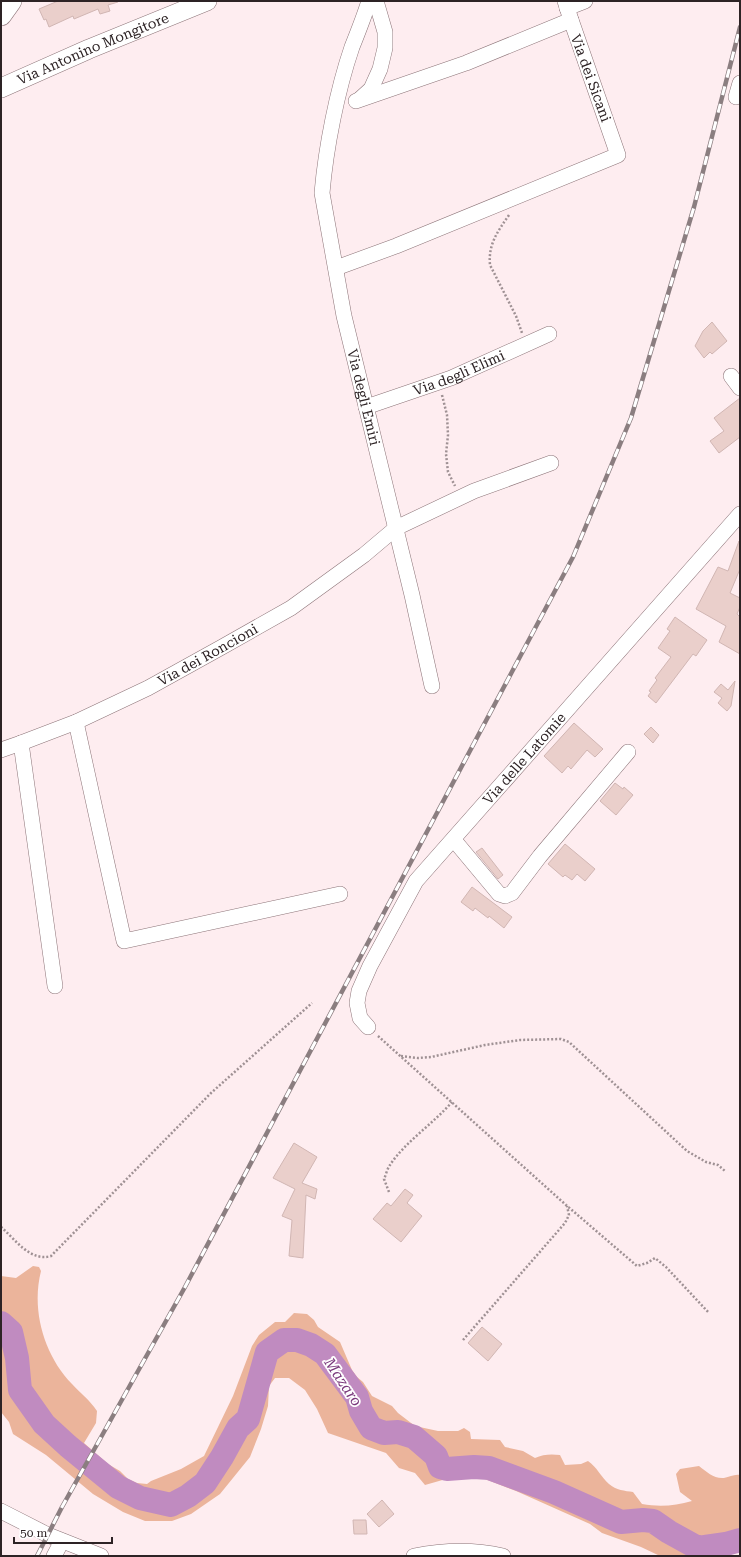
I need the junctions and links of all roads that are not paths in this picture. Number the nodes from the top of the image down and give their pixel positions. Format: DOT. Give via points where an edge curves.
graph roads {
  1 [pos="11,1"];
  2 [pos="207,1"];
  3 [pos="369,1"];
  4 [pos="376,1"];
  5 [pos="585,1"];
  6 [pos="568,10"];
  7 [pos="1,15"];
  8 [pos="1,88"];
  9 [pos="356,101"];
  10 [pos="337,106"];
  11 [pos="336,268"];
  12 [pos="549,334"];
  13 [pos="366,407"];
  14 [pos="551,463"];
  15 [pos="740,514"];
  16 [pos="396,528"];
  17 [pos="432,686"];
  18 [pos="76,722"];
  19 [pos="22,743"];
  20 [pos="1,750"];
  21 [pos="628,752"];
  22 [pos="454,840"];
  23 [pos="340,894"];
  24 [pos="55,986"];
  25 [pos="368,1027"];
  26 [pos="1,1511"];
  27 [pos="62,1541"];
  28 [pos="54,1556"];
  29 [pos="100,1556"];
  30 [pos="414,1556"];
  31 [pos="503,1556"];
  1 -- 7 [label="main road"];
  2 -- 8 [label="street, Via Antonino Mongitore"];
  3 -- 10 [label="street, Via degli Emiri" via="352,48"];
  4 -- 9 [label="street" via="386,32 385,48 380,69 371,89"];
  5 -- 6 [label="street"];
  6 -- 9 [label="street" via="466,63"];
  6 -- 11 [label="street, Via dei Sicani" via="618,155"];
  9 -- 10 [label="street"];
  10 -- 11 [label="street, Via degli Emiri" via="322,193"];
  11 -- 13 [label="street, Via degli Emiri" via="344,316"];
  12 -- 13 [label="street, Via degli Elimi" via="438,382"];
  13 -- 16 [label="street, Via degli Emiri"];
  14 -- 16 [label="street, Via dei Roncioni" via="474,491"];
  15 -- 22 [label="street, Via delle Latomie" via="475,813"];
  16 -- 17 [label="street, Via degli Emiri"];
  16 -- 18 [label="street, Via dei Roncioni" via="364,555 291,608 148,688"];
  18 -- 19 [label="street, Via dei Roncioni"];
  18 -- 23 [label="street" via="124,941"];
  19 -- 20 [label="street, Via dei Roncioni"];
  19 -- 24 [label="street"];
  21 -- 22 [label="street" via="512,893 505,896 499,894"];
  22 -- 25 [label="street, Via delle Latomie" via="416,881 359,991 357,1003 360,1018"];
  26 -- 27 [label="street"];
  27 -- 28 [label="street"];
  27 -- 29 [label="street"];
  30 -- 31 [label="street" via="466,1550"];
}
